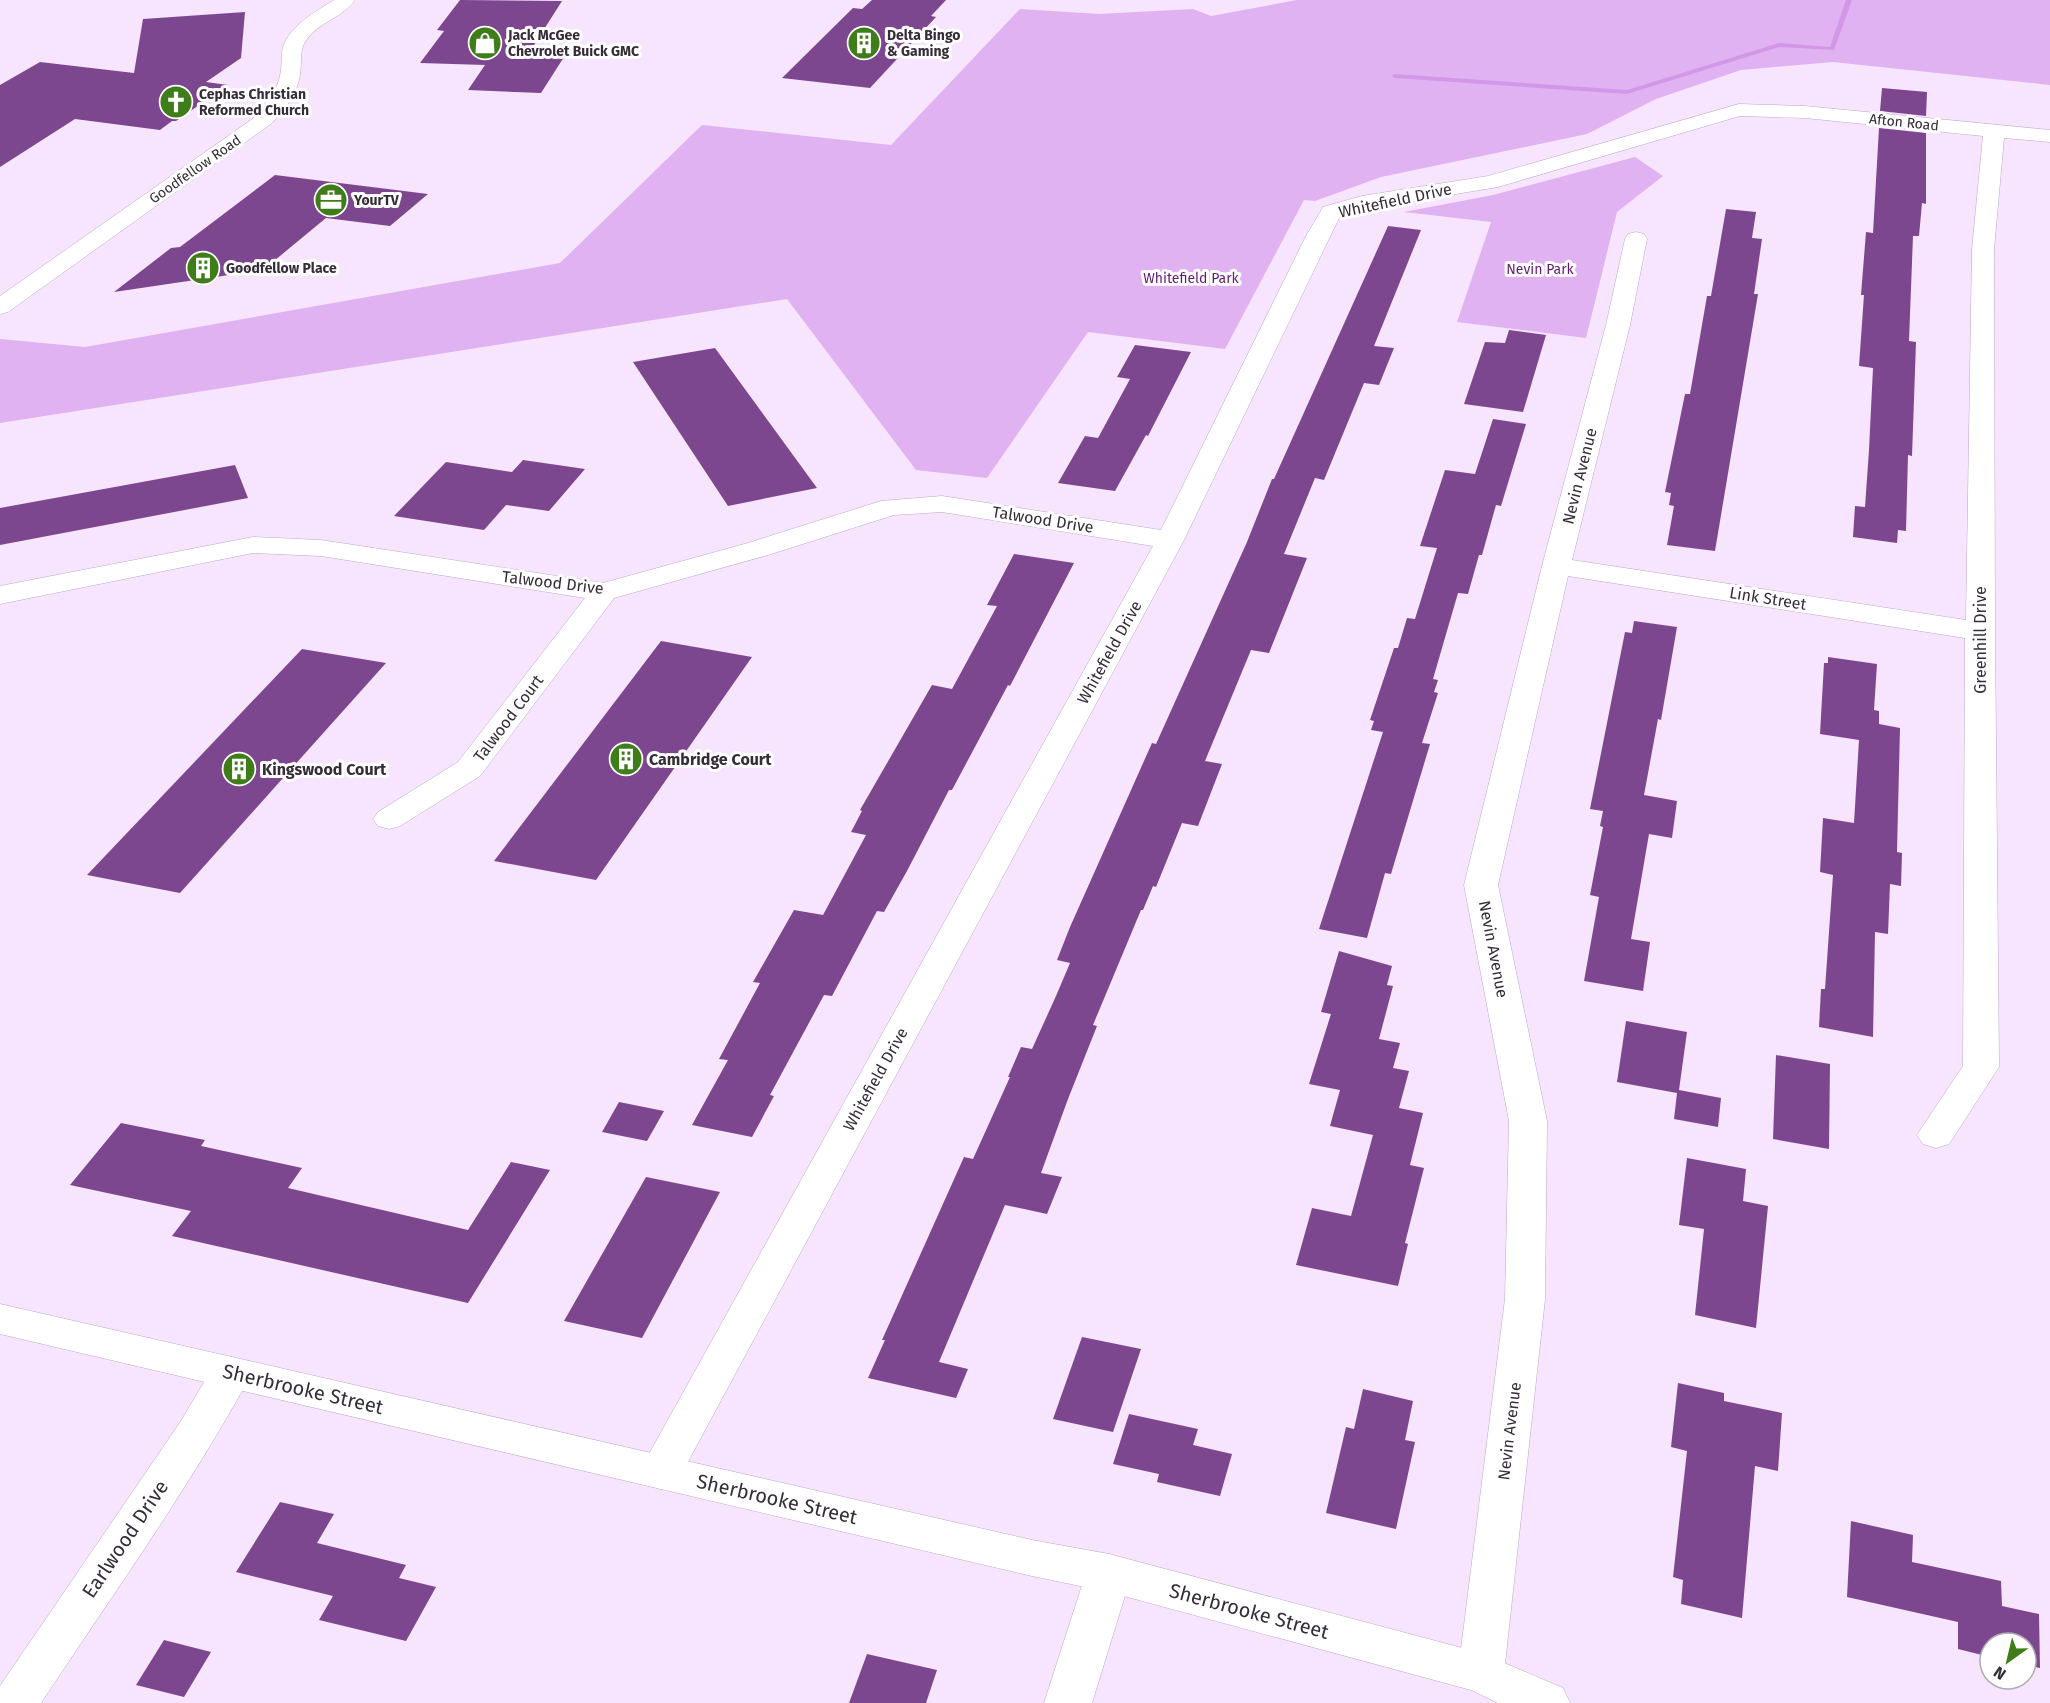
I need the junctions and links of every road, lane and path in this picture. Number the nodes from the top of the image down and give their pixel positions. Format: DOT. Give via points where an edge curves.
graph roads {
  1 [pos="346,0"];
  2 [pos="1759,109"];
  3 [pos="1994,131"];
  4 [pos="2050,136"];
  5 [pos="1636,239"];
  6 [pos="0,307"];
  7 [pos="1170,540"];
  8 [pos="1557,566"];
  9 [pos="604,591"];
  10 [pos="0,596"];
  11 [pos="1980,631"];
  12 [pos="389,819"];
  13 [pos="1936,1135"];
  14 [pos="0,1319"];
  15 [pos="231,1373"];
  16 [pos="662,1472"];
  17 [pos="1109,1573"];
  18 [pos="1481,1673"];
  19 [pos="15,1703"];
  20 [pos="1068,1703"];
  21 [pos="1546,1703"];
  1 -- 6 [label="street, Goodfellow Road" via="300,36 293,47 287,90 265,119"];
  2 -- 3 [label="street, Afton Road"];
  2 -- 7 [label="street, Whitefield Drive" via="1739,110 1490,182 1362,203 1331,212"];
  3 -- 4 [label="street, Afton Road"];
  3 -- 11 [label="street, Greenhill Drive" via="1983,249"];
  5 -- 8 [label="street, Nevin Avenue"];
  7 -- 9 [label="street, Talwood Drive" via="942,504 891,507"];
  7 -- 16 [label="street, Whitefield Drive"];
  8 -- 11 [label="street, Link Street"];
  8 -- 18 [label="street, Nevin Avenue" via="1481,885 1528,1121 1525,1299"];
  9 -- 10 [label="street, Talwood Drive" via="321,548 253,545"];
  9 -- 12 [label="street, Talwood Court" via="469,769"];
  11 -- 13 [label="street, Greenhill Drive" via="1981,1067"];
  14 -- 15 [label="street, Sherbrooke Street"];
  15 -- 16 [label="street, Sherbrooke Street"];
  15 -- 19 [label="street, Earlwood Drive" via="196,1433"];
  16 -- 17 [label="street, Sherbrooke Street"];
  17 -- 18 [label="street, Sherbrooke Street"];
  17 -- 20 [label="street"];
  18 -- 21 [label="street, Sherbrooke Street"];
}
